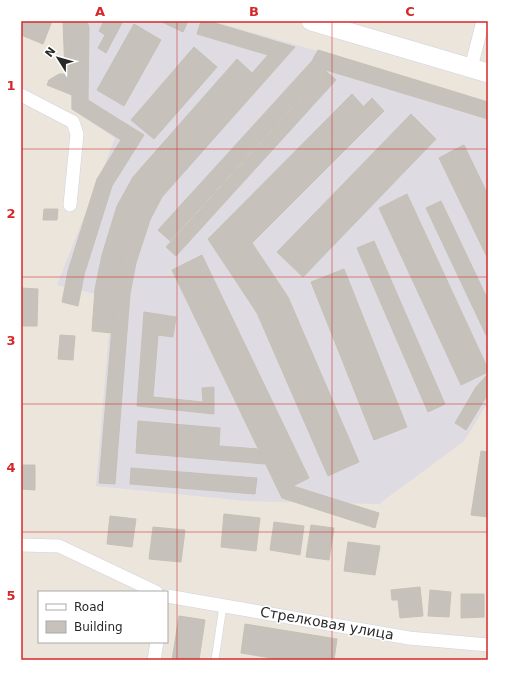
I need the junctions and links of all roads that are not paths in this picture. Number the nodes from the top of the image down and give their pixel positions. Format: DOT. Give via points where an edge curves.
graph roads {
  1 [pos="313,21"];
  2 [pos="483,21"];
  3 [pos="479,70"];
  4 [pos="21,95"];
  5 [pos="70,205"];
  6 [pos="21,546"];
  7 [pos="154,591"];
  8 [pos="168,596"];
  9 [pos="223,606"];
  10 [pos="157,643"];
  11 [pos="488,645"];
  12 [pos="154,660"];
  13 [pos="215,660"];
  1 -- 3 [label="main road"];
  2 -- 3 [label="street"];
  4 -- 5 [label="street" via="73,122 77,134"];
  6 -- 7 [label="street" via="59,546"];
  8 -- 9 [label="street, Стрелковая улица"];
  9 -- 11 [label="street, Стрелковая улица" via="409,638"];
  9 -- 13 [label="lane"];
  10 -- 12 [label="street"];
}
